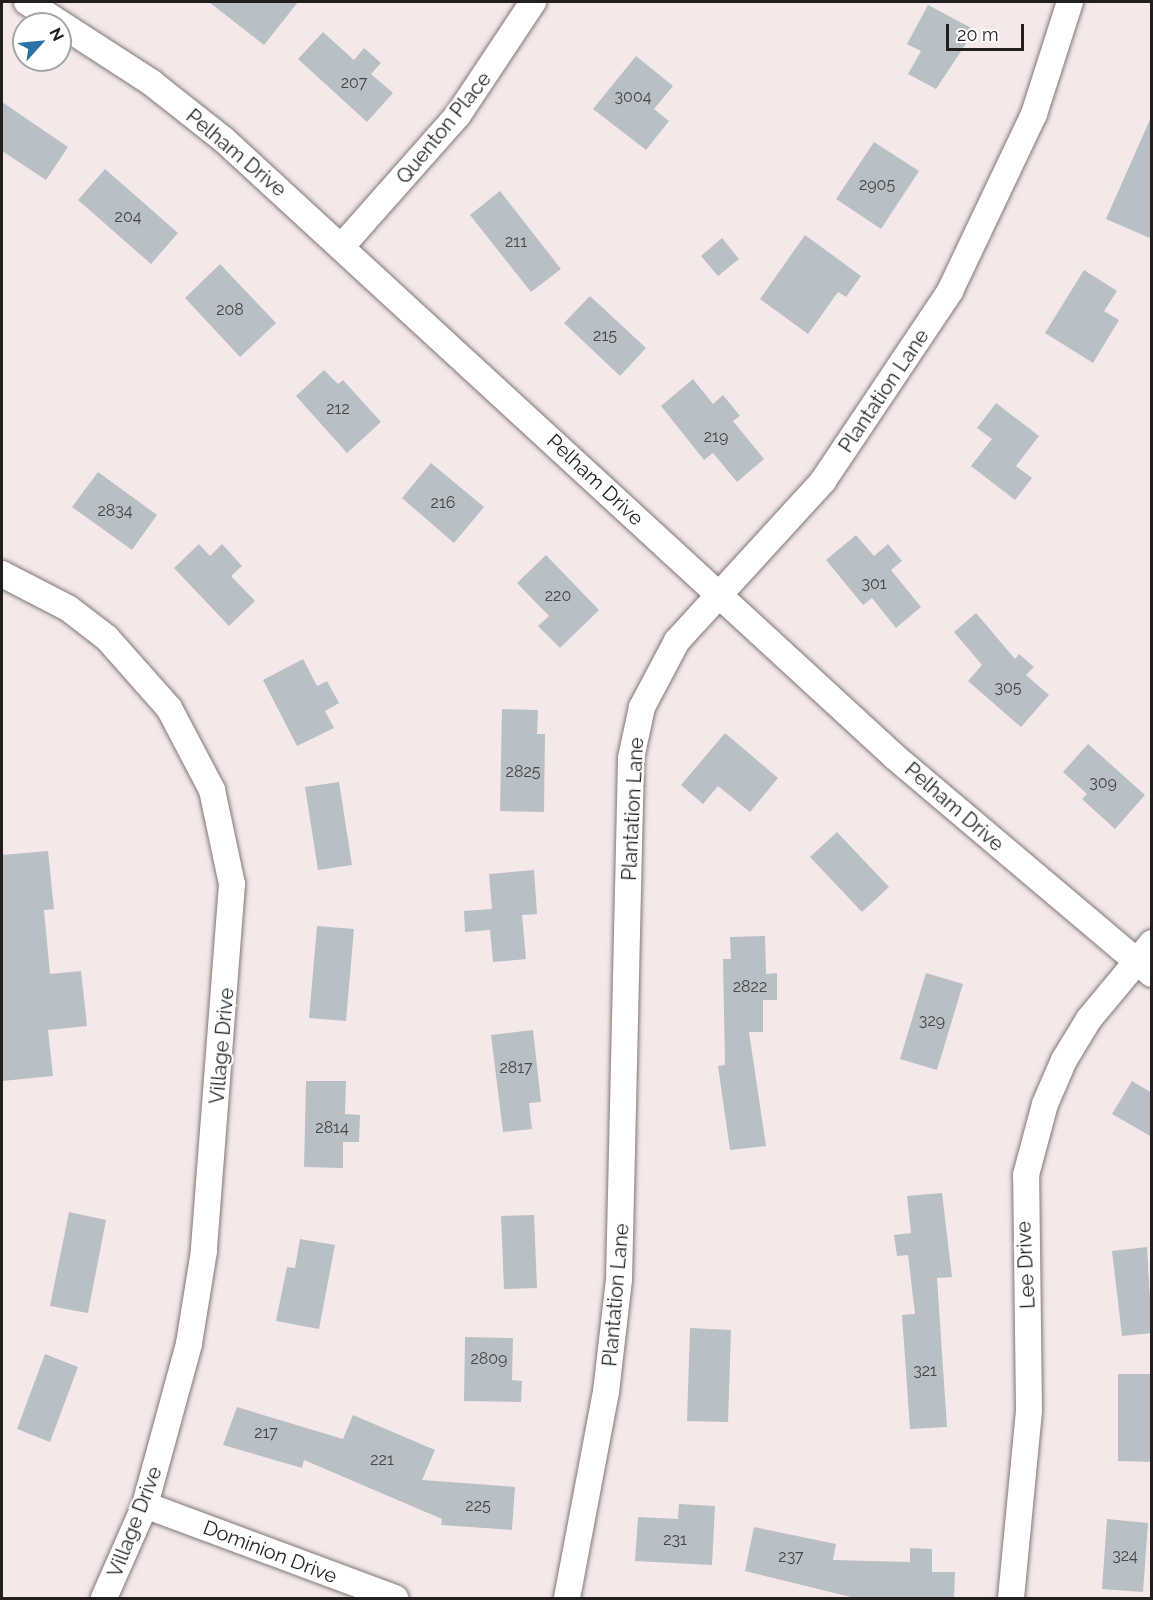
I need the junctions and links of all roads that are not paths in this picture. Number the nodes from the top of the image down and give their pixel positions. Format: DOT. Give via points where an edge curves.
graph roads {
  1 [pos="27,2"];
  2 [pos="532,2"];
  3 [pos="1070,2"];
  4 [pos="343,245"];
  5 [pos="2,574"];
  6 [pos="720,596"];
  7 [pos="1146,960"];
  8 [pos="145,1505"];
  9 [pos="104,1599"];
  10 [pos="395,1599"];
  11 [pos="567,1599"];
  12 [pos="1011,1599"];
  1 -- 4 [label="street, Pelham Drive" via="152,83"];
  2 -- 4 [label="street, Quenton Place" via="458,115"];
  3 -- 6 [label="street, Plantation Lane" via="1034,114 950,291 823,481"];
  4 -- 6 [label="street, Pelham Drive"];
  5 -- 8 [label="street, Village Drive" via="68,608 106,638 169,708 212,790 231,875 233,923 204,1251 172,1414"];
  6 -- 7 [label="street, Pelham Drive" via="895,757"];
  6 -- 11 [label="street, Plantation Lane" via="656,672 633,743 619,1280 604,1403"];
  7 -- 12 [label="street, Lee Drive" via="1064,1060 1045,1104 1026,1175 1029,1410"];
  8 -- 9 [label="street, Village Drive"];
  8 -- 10 [label="street, Dominion Drive"];
}
